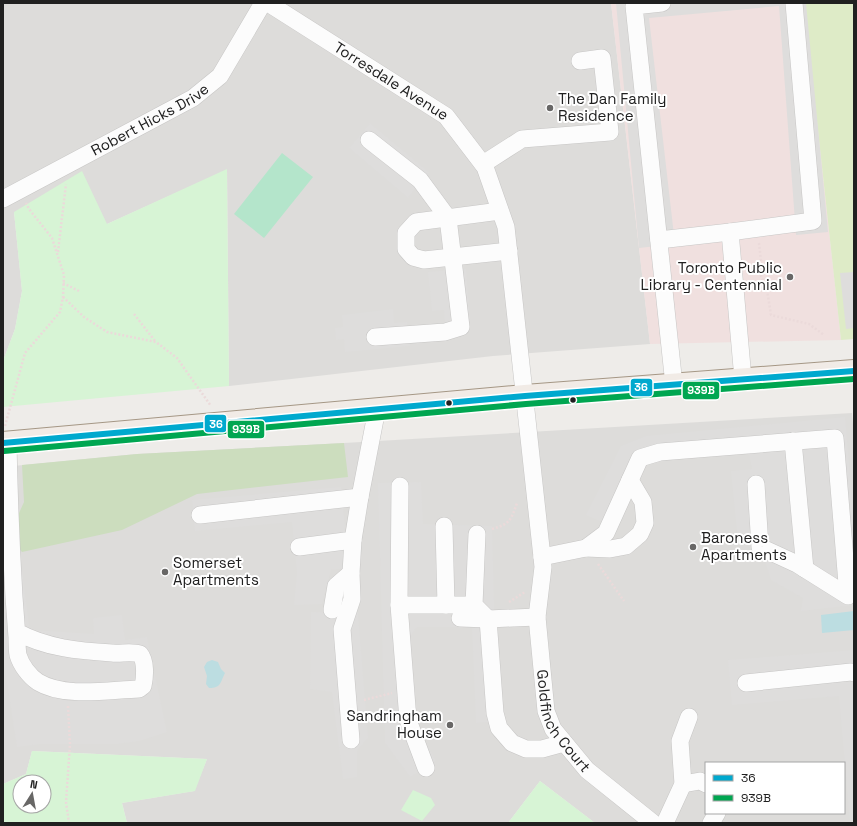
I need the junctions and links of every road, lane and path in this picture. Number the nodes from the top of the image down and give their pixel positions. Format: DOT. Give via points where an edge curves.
graph roads {
  1 [pos="263,3"];
  2 [pos="268,3"];
  3 [pos="662,3"];
  4 [pos="794,3"];
  5 [pos="634,5"];
  6 [pos="580,61"];
  7 [pos="369,140"];
  8 [pos="69,164"];
  9 [pos="483,164"];
  10 [pos="20,190"];
  11 [pos="3,199"];
  12 [pos="500,211"];
  13 [pos="448,218"];
  14 [pos="756,229"];
  15 [pos="730,232"];
  16 [pos="659,240"];
  17 [pos="509,251"];
  18 [pos="57,255"];
  19 [pos="453,257"];
  20 [pos="63,283"];
  21 [pos="79,291"];
  22 [pos="62,297"];
  23 [pos="134,314"];
  24 [pos="824,335"];
  25 [pos="375,337"];
  26 [pos="156,342"];
  27 [pos="854,371"];
  28 [pos="743,379"];
  29 [pos="674,385"];
  30 [pos="525,396"];
  31 [pos="377,409"];
  32 [pos="222,423"];
  33 [pos="5,439"];
  34 [pos="793,441"];
  35 [pos="630,480"];
  36 [pos="756,484"];
  37 [pos="400,486"];
  38 [pos="360,497"];
  39 [pos="517,503"];
  40 [pos="200,514"];
  41 [pos="444,526"];
  42 [pos="485,532"];
  43 [pos="353,540"];
  44 [pos="300,547"];
  45 [pos="586,548"];
  46 [pos="542,557"];
  47 [pos="805,569"];
  48 [pos="351,573"];
  49 [pos="624,601"];
  50 [pos="399,605"];
  51 [pos="446,605"];
  52 [pos="474,605"];
  53 [pos="332,610"];
  54 [pos="537,617"];
  55 [pos="460,618"];
  56 [pos="488,619"];
  57 [pos="17,632"];
  58 [pos="854,673"];
  59 [pos="746,683"];
  60 [pos="406,690"];
  61 [pos="68,692"];
  62 [pos="348,703"];
  63 [pos="689,717"];
  64 [pos="351,740"];
  65 [pos="564,744"];
  66 [pos="426,768"];
  67 [pos="683,784"];
  68 [pos="705,784"];
  69 [pos="716,814"];
  70 [pos="70,823"];
  71 [pos="652,823"];
  72 [pos="665,823"];
  73 [pos="711,823"];
  1 -- 8 [label="street, Robert Hicks Drive" via="220,76 193,98"];
  2 -- 9 [label="street, Torresdale Avenue" via="446,116"];
  3 -- 5 [label="street"];
  4 -- 14 [label="street" via="813,221"];
  5 -- 16 [label="street"];
  6 -- 9 [label="street" via="602,58 610,132 522,139"];
  7 -- 13 [label="street" via="420,180"];
  8 -- 10 [label="street, Robert Hicks Drive"];
  8 -- 18 [label="path"];
  9 -- 12 [label="street, Torresdale Avenue"];
  10 -- 11 [label="street, Robert Hicks Drive"];
  10 -- 18 [label="path" via="29,209 52,238"];
  12 -- 13 [label="street"];
  12 -- 17 [label="street, Torresdale Avenue" via="506,227"];
  13 -- 19 [label="street"];
  13 -- 19 [label="street" via="416,222 406,233 406,249 414,257 424,260"];
  14 -- 15 [label="street"];
  14 -- 24 [label="path" via="761,260 760,276 767,290 771,315 809,324"];
  15 -- 16 [label="street"];
  15 -- 28 [label="street"];
  16 -- 29 [label="street"];
  17 -- 19 [label="street"];
  17 -- 30 [label="street, Torresdale Avenue"];
  18 -- 20 [label="path" via="64,275"];
  19 -- 25 [label="street" via="461,327 445,332"];
  20 -- 21 [label="path"];
  20 -- 22 [label="path"];
  22 -- 26 [label="path" via="84,317 107,332"];
  22 -- 33 [label="path" via="60,312 25,353"];
  23 -- 26 [label="path"];
  26 -- 32 [label="path" via="177,358"];
  27 -- 28 [label="main road"];
  28 -- 29 [label="main road"];
  29 -- 30 [label="main road"];
  30 -- 31 [label="main road"];
  30 -- 46 [label="street, Goldfinch Court"];
  31 -- 32 [label="main road"];
  31 -- 38 [label="street"];
  32 -- 33 [label="main road"];
  33 -- 57 [label="street"];
  34 -- 35 [label="street" via="660,452 640,458"];
  34 -- 47 [label="street"];
  34 -- 47 [label="street" via="835,438 848,596"];
  35 -- 45 [label="street" via="606,533"];
  35 -- 45 [label="street" via="643,502 645,523 640,534 626,546 610,549"];
  36 -- 47 [label="street" via="760,547"];
  37 -- 50 [label="street"];
  38 -- 40 [label="street"];
  38 -- 43 [label="street"];
  39 -- 42 [label="path" via="512,519 504,526"];
  41 -- 51 [label="street"];
  42 -- 52 [label="street"];
  43 -- 44 [label="street"];
  43 -- 48 [label="street"];
  45 -- 46 [label="street"];
  45 -- 49 [label="path"];
  46 -- 54 [label="street, Goldfinch Court"];
  48 -- 53 [label="street" via="336,586"];
  48 -- 62 [label="street" via="352,599 342,629"];
  50 -- 51 [label="street"];
  50 -- 60 [label="street"];
  51 -- 52 [label="street"];
  52 -- 56 [label="street"];
  54 -- 56 [label="street"];
  54 -- 65 [label="street, Goldfinch Court" via="546,711 553,729"];
  55 -- 56 [label="street"];
  56 -- 65 [label="street" via="498,728 512,743 526,749 542,749"];
  57 -- 61 [label="street" via="18,655 31,677 55,689"];
  57 -- 61 [label="street" via="31,640 53,646 117,654 136,653 142,657 145,679 139,689"];
  58 -- 59 [label="street"];
  60 -- 62 [label="path"];
  60 -- 66 [label="street" via="408,720"];
  61 -- 70 [label="path" via="70,744 66,802"];
  62 -- 64 [label="street"];
  63 -- 67 [label="street" via="680,741"];
  65 -- 71 [label="street, Goldfinch Court" via="587,770"];
  67 -- 68 [label="street" via="700,781"];
  67 -- 72 [label="street"];
  69 -- 73 [label="street"];
}
